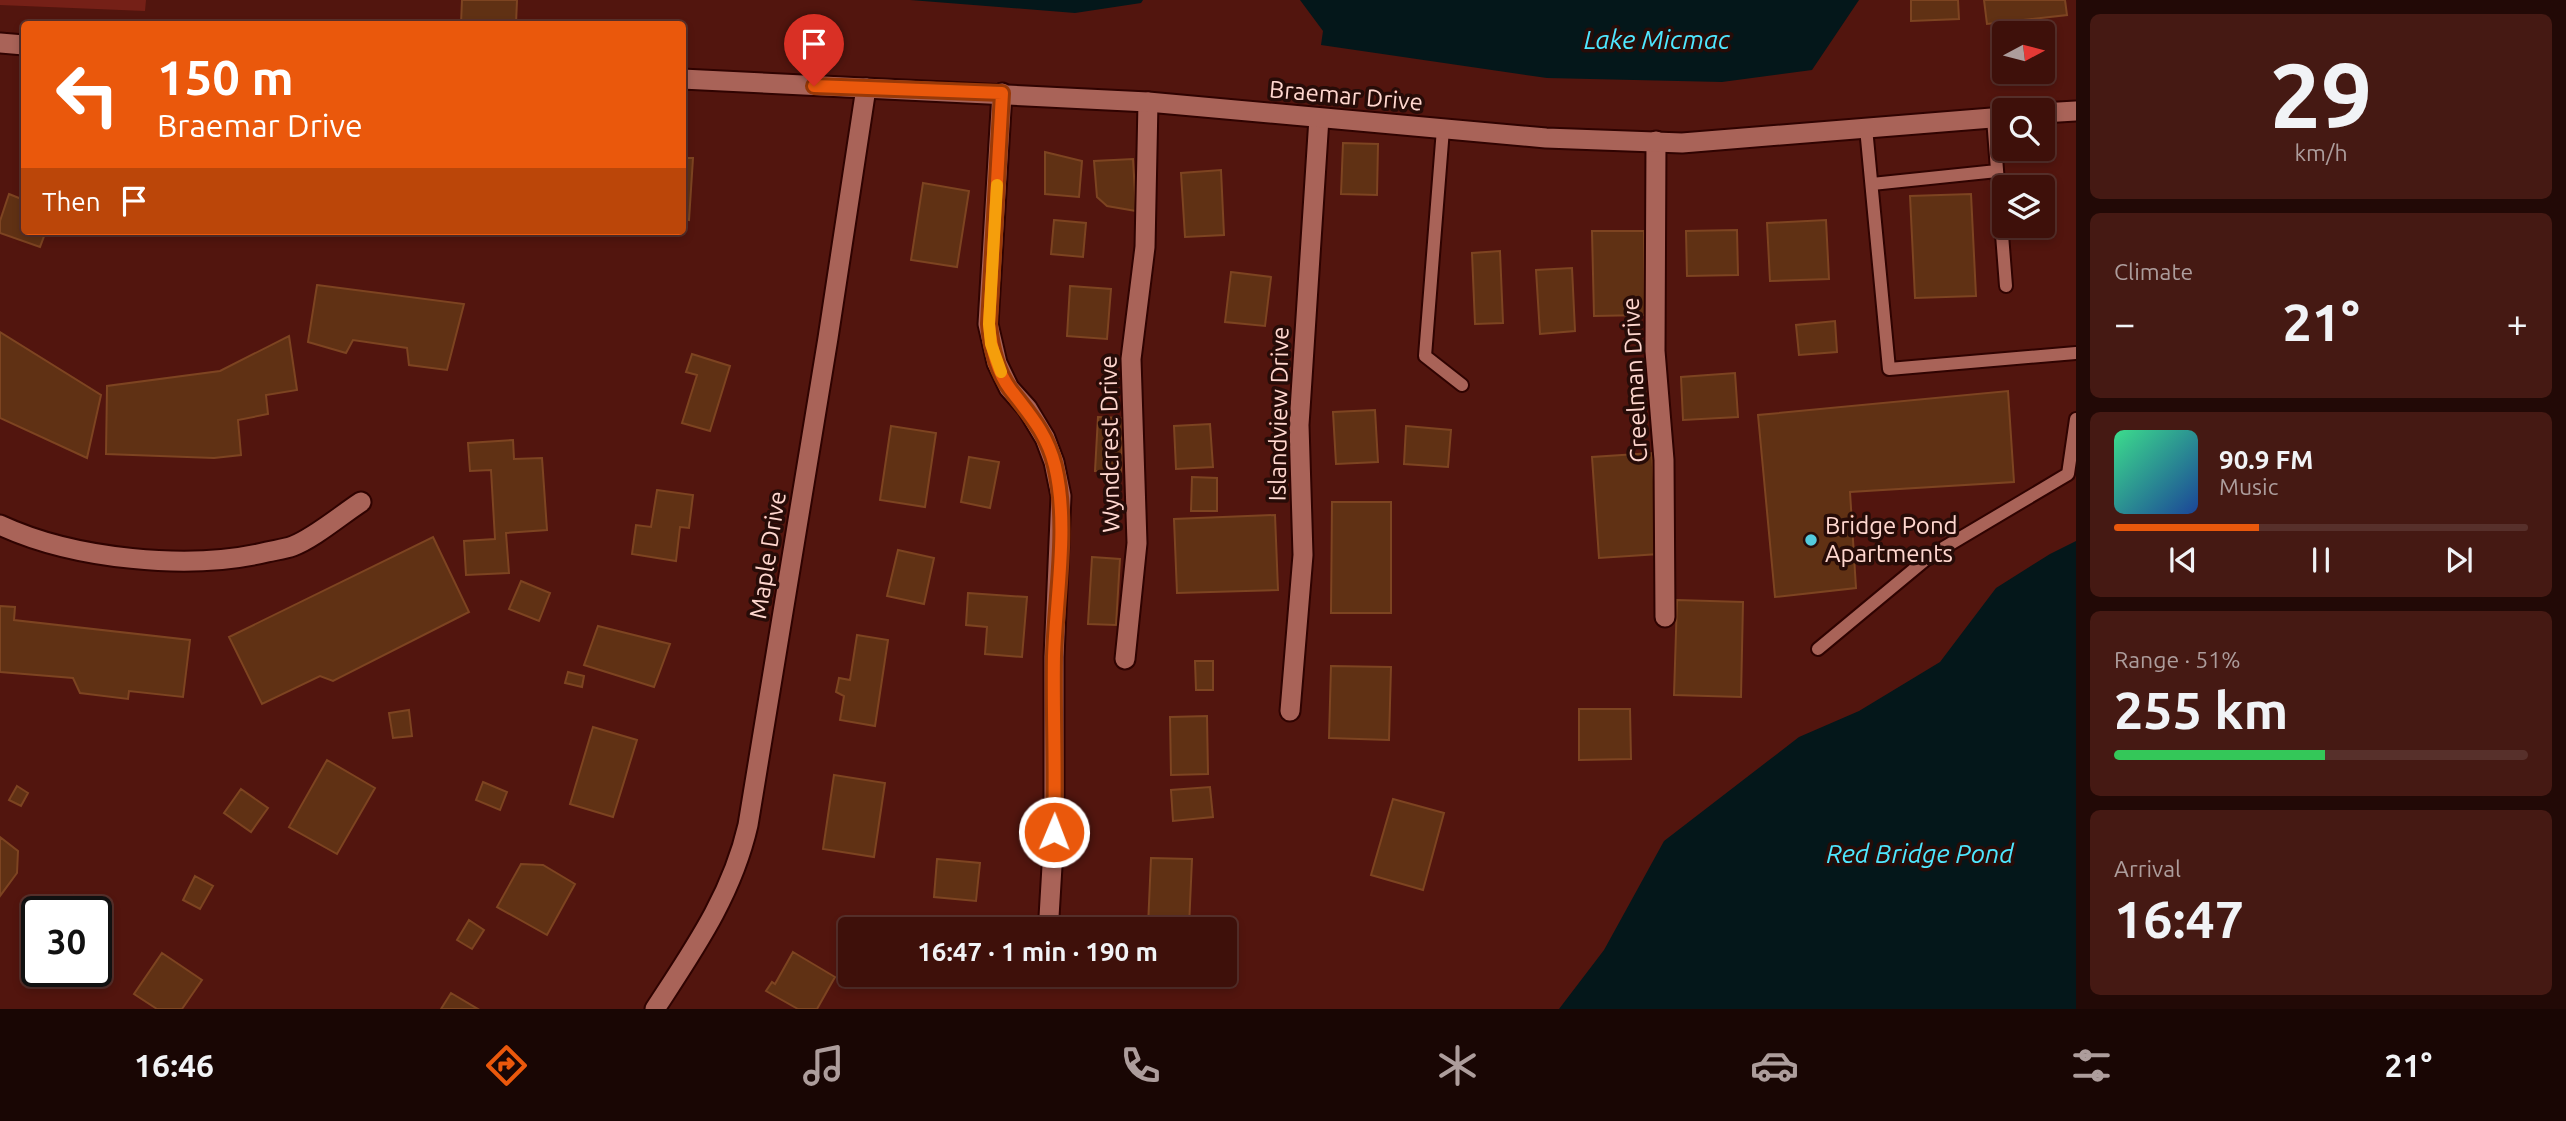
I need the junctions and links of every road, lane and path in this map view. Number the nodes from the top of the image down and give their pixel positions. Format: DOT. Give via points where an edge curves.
graph roads {
  1 [pos="0,43"];
  2 [pos="21,45"];
  3 [pos="686,79"];
  4 [pos="866,88"];
  5 [pos="1002,93"];
  6 [pos="1148,102"];
  7 [pos="2076,111"];
  8 [pos="2055,112"];
  9 [pos="1320,118"];
  10 [pos="1992,118"];
  11 [pos="1866,128"];
  12 [pos="1443,129"];
  13 [pos="1656,141"];
  14 [pos="1997,161"];
  15 [pos="1997,172"];
  16 [pos="1872,184"];
  17 [pos="2006,286"];
  18 [pos="2076,353"];
  19 [pos="1462,385"];
  20 [pos="2076,419"];
  21 [pos="361,502"];
  22 [pos="0,525"];
  23 [pos="1665,617"];
  24 [pos="1818,649"];
  25 [pos="1125,659"];
  26 [pos="1290,711"];
  27 [pos="1049,917"];
  28 [pos="655,1009"];
  1 -- 2 [label="street"];
  3 -- 4 [label="street, Braemar Drive"];
  4 -- 5 [label="street, Braemar Drive"];
  4 -- 28 [label="street, Maple Drive" via="746,836 714,916"];
  5 -- 6 [label="street, Braemar Drive"];
  5 -- 27 [label="street" via="991,344 1009,387 1045,438 1061,496"];
  6 -- 9 [label="street, Braemar Drive"];
  6 -- 25 [label="street, Wyndcrest Drive" via="1145,247 1131,370 1137,543"];
  7 -- 8 [label="street"];
  9 -- 12 [label="street, Braemar Drive"];
  9 -- 26 [label="street, Islandview Drive" via="1299,425 1303,555"];
  10 -- 11 [label="street, Braemar Drive"];
  11 -- 13 [label="street, Braemar Drive" via="1682,143"];
  11 -- 16 [label="lane"];
  12 -- 13 [label="street, Braemar Drive"];
  12 -- 19 [label="lane" via="1425,355"];
  13 -- 23 [label="street, Creelman Drive" via="1655,351 1664,460"];
  14 -- 15 [label="lane"];
  15 -- 16 [label="lane"];
  15 -- 17 [label="lane"];
  16 -- 18 [label="lane" via="1889,369"];
  20 -- 24 [label="lane" via="2068,474 1930,556"];
  21 -- 22 [label="street" via="294,546 244,558 199,561 142,560 86,551"];
}
